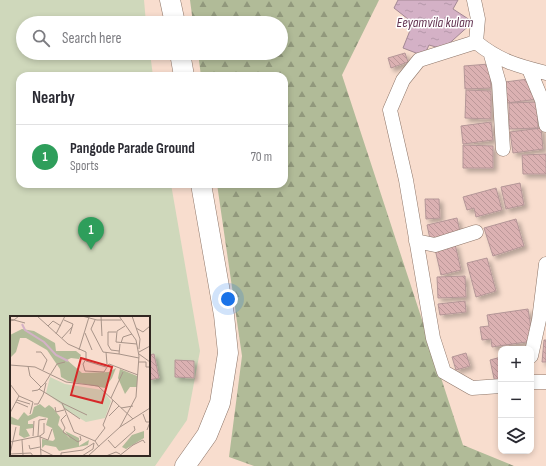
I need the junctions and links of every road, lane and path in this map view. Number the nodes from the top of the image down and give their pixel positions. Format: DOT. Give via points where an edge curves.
graph roads {
  1 [pos="170,0"];
  2 [pos="474,0"];
  3 [pos="173,16"];
  4 [pos="476,42"];
  5 [pos="491,55"];
  6 [pos="181,60"];
  7 [pos="529,69"];
  8 [pos="183,72"];
  9 [pos="546,73"];
  10 [pos="546,125"];
  11 [pos="504,150"];
  12 [pos="202,188"];
  13 [pos="476,232"];
  14 [pos="416,241"];
  15 [pos="546,264"];
  16 [pos="533,346"];
  17 [pos="534,382"];
  18 [pos="546,382"];
  19 [pos="498,386"];
  20 [pos="185,466"];
  1 -- 3 [label="main road"];
  2 -- 4 [label="street" via="478,19"];
  4 -- 5 [label="street"];
  4 -- 14 [label="street" via="420,60 404,80 390,110 406,180"];
  5 -- 7 [label="street"];
  5 -- 11 [label="street" via="499,83"];
  6 -- 8 [label="main road"];
  7 -- 9 [label="street"];
  7 -- 10 [label="street" via="542,100"];
  12 -- 20 [label="main road" via="224,315 228,353 220,403 207,435"];
  13 -- 14 [label="street" via="435,245"];
  14 -- 19 [label="street" via="433,338 444,372 472,388"];
  15 -- 16 [label="street"];
  17 -- 18 [label="street"];
}
